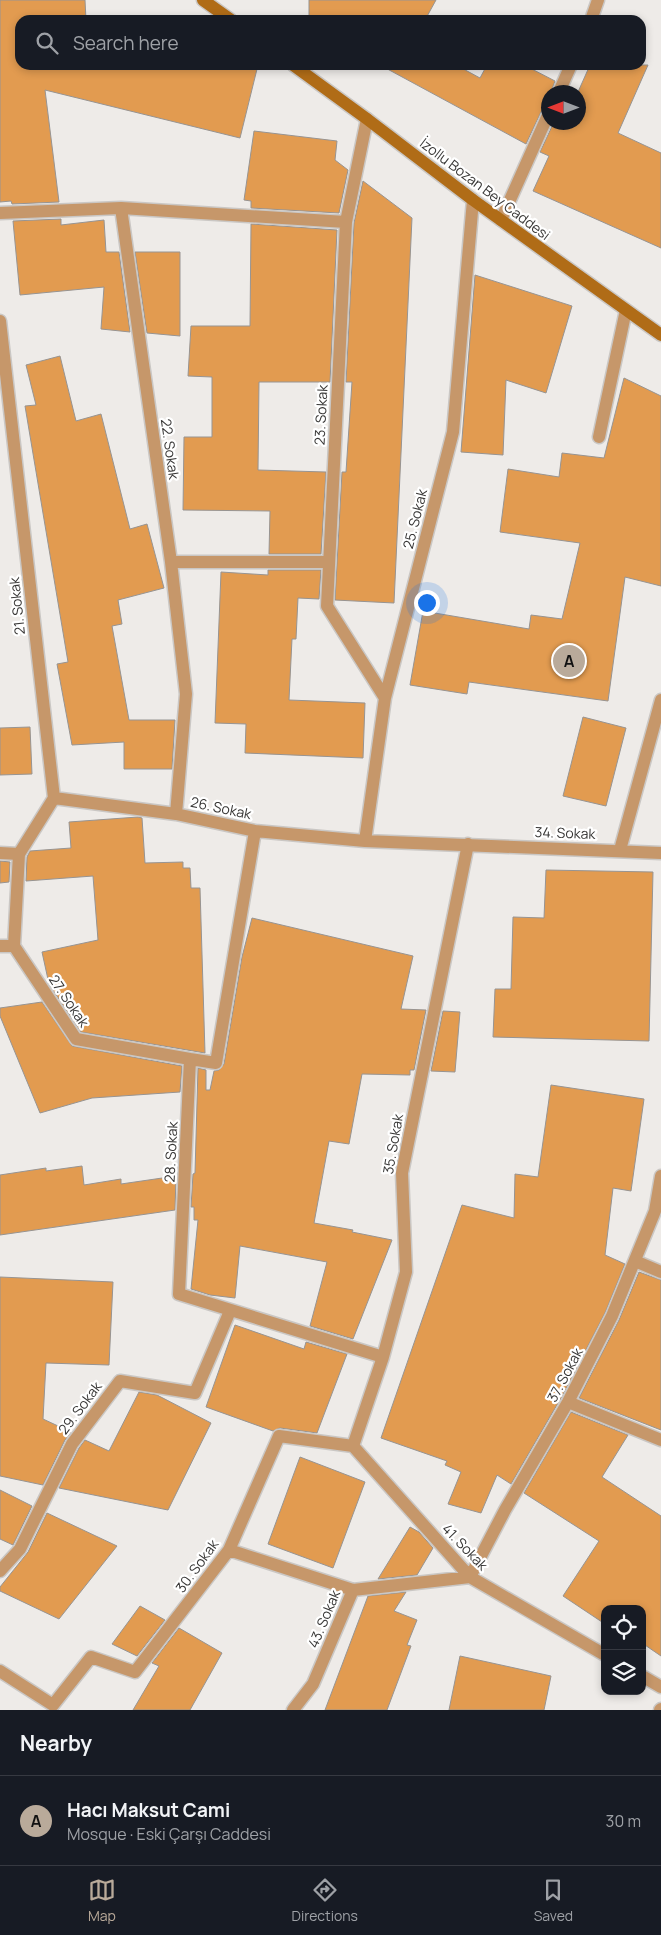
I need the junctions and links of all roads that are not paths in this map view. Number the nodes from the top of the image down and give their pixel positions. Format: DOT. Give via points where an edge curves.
graph roads {
  1 [pos="203,0"];
  2 [pos="598,0"];
  3 [pos="224,15"];
  4 [pos="593,15"];
  5 [pos="300,70"];
  6 [pos="569,70"];
  7 [pos="561,85"];
  8 [pos="367,119"];
  9 [pos="541,130"];
  10 [pos="473,200"];
  11 [pos="121,208"];
  12 [pos="0,213"];
  13 [pos="501,220"];
  14 [pos="346,222"];
  15 [pos="626,310"];
  16 [pos="0,321"];
  17 [pos="661,335"];
  18 [pos="599,436"];
  19 [pos="170,562"];
  20 [pos="329,562"];
  21 [pos="385,698"];
  22 [pos="661,700"];
  23 [pos="54,798"];
  24 [pos="176,814"];
  25 [pos="255,831"];
  26 [pos="365,841"];
  27 [pos="468,844"];
  28 [pos="620,850"];
  29 [pos="661,852"];
  30 [pos="0,853"];
  31 [pos="19,854"];
  32 [pos="0,946"];
  33 [pos="14,946"];
  34 [pos="190,1059"];
  35 [pos="661,1176"];
  36 [pos="635,1261"];
  37 [pos="661,1272"];
  38 [pos="230,1311"];
  39 [pos="383,1357"];
  40 [pos="568,1402"];
  41 [pos="661,1440"];
  42 [pos="353,1446"];
  43 [pos="229,1550"];
  44 [pos="0,1571"];
  45 [pos="470,1577"];
  46 [pos="353,1590"];
  47 [pos="601,1653"];
  48 [pos="0,1671"];
  49 [pos="646,1678"];
  50 [pos="661,1687"];
  51 [pos="293,1710"];
  1 -- 3 [label="main road"];
  2 -- 4 [label="street"];
  5 -- 8 [label="main road, İzollu Bozan Bey Caddesi"];
  6 -- 7 [label="street"];
  8 -- 10 [label="main road, İzollu Bozan Bey Caddesi"];
  8 -- 14 [label="street, 23. Sokak"];
  9 -- 13 [label="street"];
  10 -- 13 [label="main road, İzollu Bozan Bey Caddesi"];
  10 -- 21 [label="street, 25. Sokak" via="453,432"];
  11 -- 12 [label="street"];
  11 -- 14 [label="street"];
  11 -- 19 [label="street, 22. Sokak"];
  13 -- 15 [label="main road, İzollu Bozan Bey Caddesi"];
  14 -- 20 [label="street, 23. Sokak"];
  15 -- 17 [label="main road, İzollu Bozan Bey Caddesi"];
  15 -- 18 [label="street"];
  16 -- 23 [label="street, 21. Sokak"];
  19 -- 20 [label="street"];
  19 -- 24 [label="street, 22. Sokak" via="186,694"];
  20 -- 21 [label="street, 23. Sokak" via="327,606"];
  21 -- 26 [label="street, 25. Sokak"];
  22 -- 28 [label="street"];
  23 -- 24 [label="street, 26. Sokak"];
  23 -- 31 [label="street"];
  24 -- 25 [label="street, 26. Sokak"];
  25 -- 26 [label="street, 26. Sokak"];
  25 -- 34 [label="street" via="216,1063"];
  26 -- 27 [label="street, 26. Sokak"];
  27 -- 28 [label="street, 34. Sokak"];
  27 -- 39 [label="street, 35. Sokak" via="402,1173 406,1272"];
  28 -- 29 [label="street, 34. Sokak"];
  30 -- 31 [label="street"];
  31 -- 33 [label="street"];
  32 -- 33 [label="street"];
  33 -- 34 [label="street, 27. Sokak" via="76,1040"];
  34 -- 38 [label="street, 28. Sokak" via="179,1294"];
  35 -- 36 [label="street, 37. Sokak" via="655,1211"];
  36 -- 37 [label="street"];
  36 -- 40 [label="street, 37. Sokak" via="612,1316"];
  38 -- 39 [label="street, 28. Sokak"];
  38 -- 44 [label="street, 29. Sokak" via="195,1393 120,1381 72,1444 20,1549"];
  39 -- 42 [label="street, 35. Sokak"];
  40 -- 41 [label="street"];
  40 -- 45 [label="street, 37. Sokak"];
  42 -- 43 [label="street, 30. Sokak" via="279,1436"];
  42 -- 45 [label="street, 41. Sokak"];
  43 -- 46 [label="street"];
  43 -- 48 [label="street, 30. Sokak" via="135,1672 91,1657 53,1705"];
  45 -- 46 [label="street, 43. Sokak"];
  45 -- 47 [label="street, 41. Sokak"];
  46 -- 51 [label="street, 43. Sokak" via="313,1684"];
  49 -- 50 [label="street"];
}
